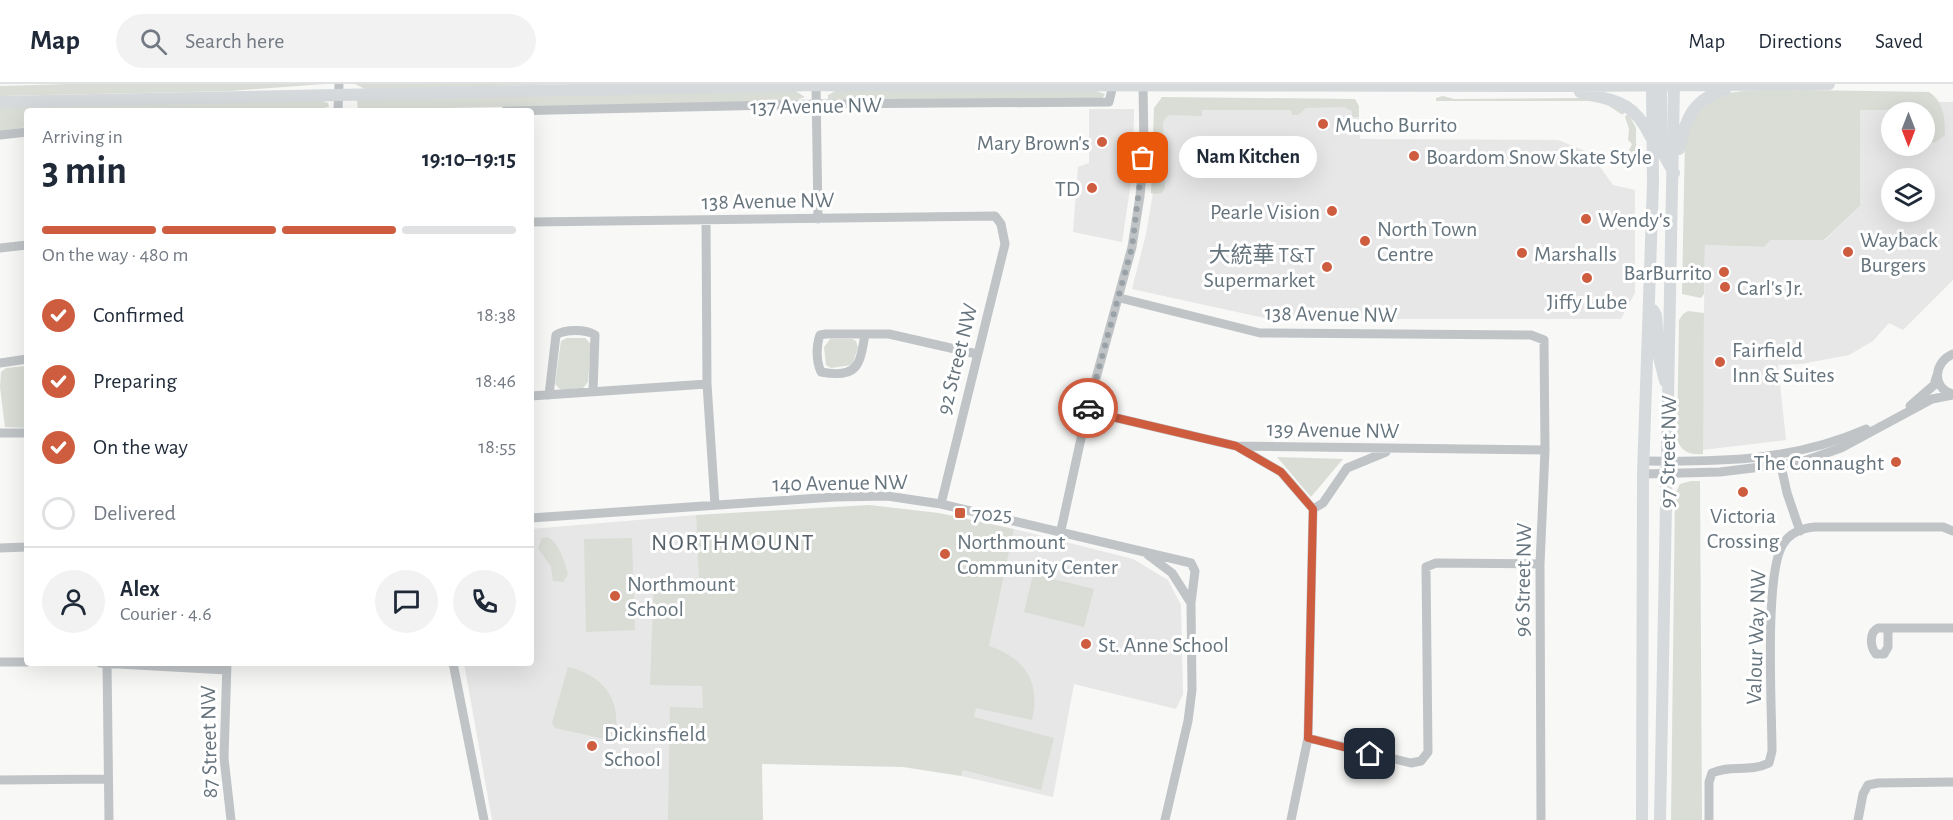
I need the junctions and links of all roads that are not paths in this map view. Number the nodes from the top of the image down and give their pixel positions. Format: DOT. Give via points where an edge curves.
graph roads {
  1 [pos="816,84"];
  2 [pos="1238,84"];
  3 [pos="1829,84"];
  4 [pos="1113,85"];
  5 [pos="1143,85"];
  6 [pos="1364,85"];
  7 [pos="1509,85"];
  8 [pos="1661,85"];
  9 [pos="1224,86"];
  10 [pos="1568,86"];
  11 [pos="1740,86"];
  12 [pos="339,89"];
  13 [pos="0,102"];
  14 [pos="817,104"];
  15 [pos="338,108"];
  16 [pos="534,110"];
  17 [pos="24,132"];
  18 [pos="0,135"];
  19 [pos="1652,141"];
  20 [pos="1674,174"];
  21 [pos="1653,183"];
  22 [pos="818,219"];
  23 [pos="706,220"];
  24 [pos="534,222"];
  25 [pos="1001,224"];
  26 [pos="1673,226"];
  27 [pos="24,245"];
  28 [pos="0,248"];
  29 [pos="1120,298"];
  30 [pos="1649,304"];
  31 [pos="865,334"];
  32 [pos="1544,340"];
  33 [pos="977,354"];
  34 [pos="1953,354"];
  35 [pos="24,359"];
  36 [pos="0,363"];
  37 [pos="1937,375"];
  38 [pos="707,384"];
  39 [pos="593,391"];
  40 [pos="549,395"];
  41 [pos="1953,395"];
  42 [pos="534,396"];
  43 [pos="1669,396"];
  44 [pos="1087,411"];
  45 [pos="0,433"];
  46 [pos="24,433"];
  47 [pos="1236,446"];
  48 [pos="1390,450"];
  49 [pos="1545,450"];
  50 [pos="1780,460"];
  51 [pos="1644,461"];
  52 [pos="1667,467"];
  53 [pos="1643,474"];
  54 [pos="941,504"];
  55 [pos="715,505"];
  56 [pos="1313,509"];
  57 [pos="534,518"];
  58 [pos="1061,530"];
  59 [pos="1952,530"];
  60 [pos="1800,531"];
  61 [pos="0,548"];
  62 [pos="24,548"];
  63 [pos="1143,552"];
  64 [pos="1540,564"];
  65 [pos="1191,603"];
  66 [pos="1888,628"];
  67 [pos="1953,628"];
  68 [pos="0,662"];
  69 [pos="24,662"];
  70 [pos="107,666"];
  71 [pos="196,666"];
  72 [pos="454,666"];
  73 [pos="226,667"];
  74 [pos="1308,738"];
  75 [pos="107,779"];
  76 [pos="0,780"];
  77 [pos="1953,783"];
  78 [pos="1168,819"];
  79 [pos="109,820"];
  80 [pos="231,820"];
  81 [pos="484,820"];
  82 [pos="1291,820"];
  83 [pos="1541,820"];
  84 [pos="1642,820"];
  85 [pos="1660,820"];
  86 [pos="1709,820"];
  87 [pos="1858,820"];
  1 -- 4 [label="main road, 137 Avenue NW"];
  1 -- 12 [label="main road, 137 Avenue NW"];
  1 -- 14 [label="street"];
  2 -- 9 [label="main road"];
  3 -- 11 [label="main road, 137 Avenue NW"];
  4 -- 5 [label="main road, 137 Avenue NW"];
  4 -- 14 [label="street, 137 Avenue NW" via="1109,102"];
  5 -- 9 [label="main road, 137 Avenue NW"];
  5 -- 29 [label="street" via="1140,196"];
  6 -- 7 [label="main road, 137 Avenue NW"];
  6 -- 9 [label="main road, 137 Avenue NW"];
  7 -- 10 [label="main road, 137 Avenue NW"];
  8 -- 10 [label="main road, 137 Avenue NW"];
  8 -- 11 [label="main road, 137 Avenue NW"];
  8 -- 19 [label="main road, 97 Street NW"];
  8 -- 20 [label="main road" via="1661,150"];
  10 -- 19 [label="main road" via="1627,106 1643,122"];
  11 -- 20 [label="main road, 97 Street NW" via="1705,97 1693,108 1682,135"];
  12 -- 13 [label="main road, 137 Avenue NW"];
  12 -- 15 [label="street"];
  14 -- 16 [label="street, 137 Avenue NW"];
  14 -- 22 [label="street"];
  17 -- 18 [label="street"];
  19 -- 21 [label="main road, 97 Street NW"];
  20 -- 26 [label="main road, 97 Street NW"];
  21 -- 26 [label="main road" via="1666,198"];
  21 -- 30 [label="main road, 97 Street NW"];
  22 -- 23 [label="street, 138 Avenue NW"];
  22 -- 25 [label="street, 138 Avenue NW" via="995,216"];
  23 -- 24 [label="street, 138 Avenue NW"];
  23 -- 38 [label="street"];
  25 -- 33 [label="street, 92 Street NW" via="1005,244"];
  26 -- 43 [label="main road, 97 Street NW"];
  27 -- 28 [label="street"];
  29 -- 32 [label="street, 138 Avenue NW" via="1260,333 1531,335"];
  29 -- 44 [label="street"];
  30 -- 43 [label="main road" via="1656,315 1659,357"];
  30 -- 51 [label="main road, 97 Street NW"];
  31 -- 31 [label="street" via="820,335 821,372 856,369"];
  31 -- 33 [label="street" via="889,334"];
  32 -- 49 [label="street, 96 Street NW"];
  33 -- 54 [label="street, 92 Street NW"];
  34 -- 37 [label="street" via="1941,362"];
  35 -- 36 [label="street"];
  37 -- 41 [label="street" via="1942,388"];
  37 -- 50 [label="street" via="1928,392 1887,419"];
  38 -- 39 [label="street"];
  38 -- 55 [label="street"];
  39 -- 40 [label="street"];
  39 -- 40 [label="street" via="595,335 562,332 556,335 554,344"];
  40 -- 42 [label="street"];
  41 -- 50 [label="street" via="1932,399 1841,448"];
  43 -- 52 [label="main road, 97 Street NW"];
  44 -- 47 [label="street, 139 Avenue NW"];
  44 -- 58 [label="street"];
  45 -- 46 [label="street"];
  47 -- 48 [label="street, 139 Avenue NW"];
  47 -- 56 [label="street" via="1281,472"];
  48 -- 49 [label="street, 139 Avenue NW"];
  48 -- 56 [label="street" via="1347,468 1323,503"];
  49 -- 64 [label="street, 96 Street NW"];
  50 -- 52 [label="street" via="1720,472"];
  50 -- 60 [label="street" via="1786,493"];
  51 -- 52 [label="street"];
  51 -- 53 [label="main road, 97 Street NW"];
  52 -- 53 [label="street"];
  52 -- 85 [label="main road, 97 Street NW"];
  53 -- 84 [label="main road, 97 Street NW"];
  54 -- 55 [label="street, 140 Avenue NW" via="886,496"];
  54 -- 58 [label="street, 140 Avenue NW"];
  55 -- 57 [label="street, 140 Avenue NW"];
  56 -- 74 [label="street"];
  58 -- 63 [label="street, 140 Avenue NW"];
  59 -- 60 [label="street" via="1815,527"];
  60 -- 86 [label="street, Valour Way NW" via="1784,542 1774,573 1769,763 1757,769 1719,769 1712,773"];
  61 -- 62 [label="street"];
  63 -- 65 [label="street" via="1172,573"];
  63 -- 65 [label="street, 140 Avenue NW" via="1191,563 1195,571"];
  64 -- 74 [label="street" via="1437,563 1426,567 1428,752 1422,761 1411,763"];
  64 -- 83 [label="street, 96 Street NW"];
  65 -- 78 [label="street" via="1192,690"];
  66 -- 67 [label="street"];
  68 -- 69 [label="street"];
  70 -- 75 [label="street"];
  71 -- 73 [label="street"];
  72 -- 81 [label="street"];
  73 -- 80 [label="street, 87 Street NW" via="224,758"];
  74 -- 82 [label="street"];
  75 -- 76 [label="street"];
  75 -- 79 [label="street"];
  77 -- 87 [label="street" via="1868,785"];
}
